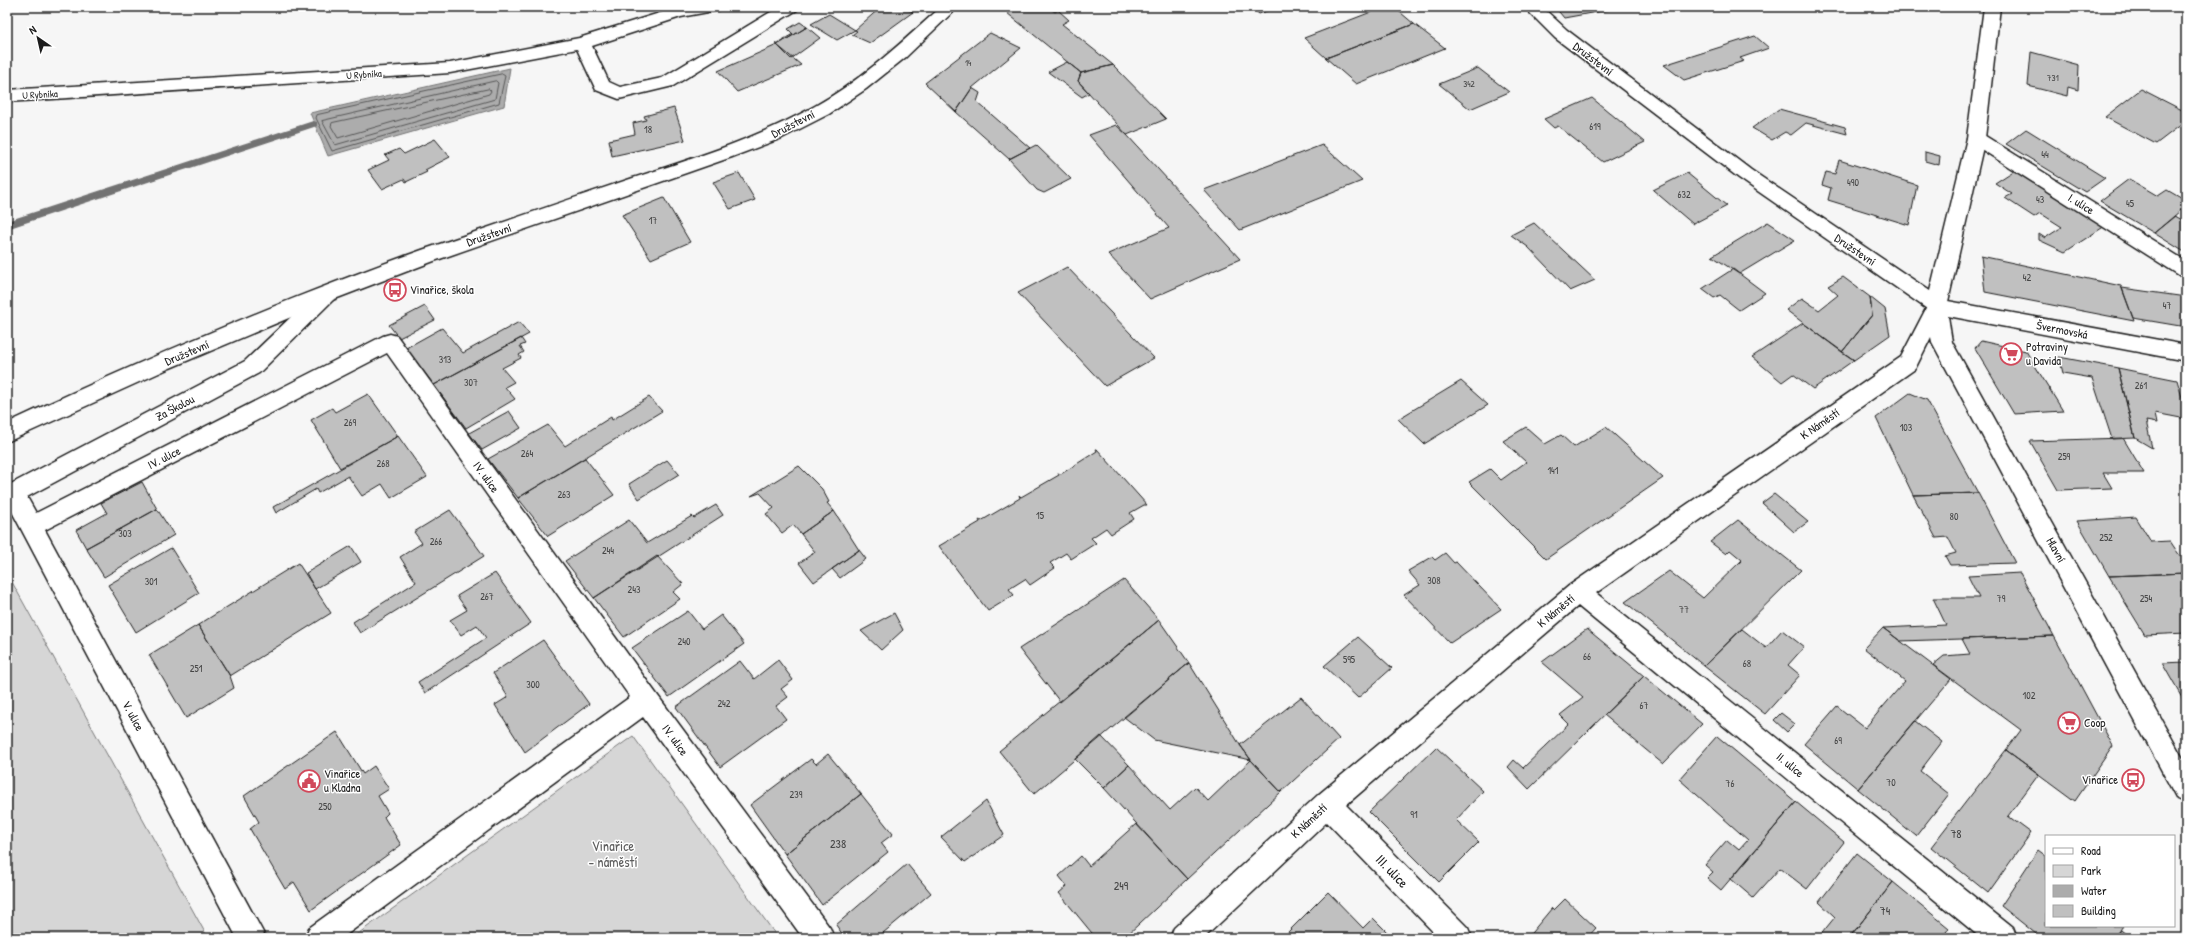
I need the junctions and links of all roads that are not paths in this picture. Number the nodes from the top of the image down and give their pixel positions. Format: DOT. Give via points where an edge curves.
graph roads {
  1 [pos="713,7"];
  2 [pos="791,7"];
  3 [pos="950,7"];
  4 [pos="1532,7"];
  5 [pos="1992,7"];
  6 [pos="582,43"];
  7 [pos="7,96"];
  8 [pos="1976,138"];
  9 [pos="2186,270"];
  10 [pos="326,295"];
  11 [pos="1937,306"];
  12 [pos="2186,353"];
  13 [pos="7,433"];
  14 [pos="10,495"];
  15 [pos="31,526"];
  16 [pos="1578,592"];
  17 [pos="646,700"];
  18 [pos="2186,790"];
  19 [pos="1327,804"];
  20 [pos="252,938"];
  21 [pos="319,938"];
  22 [pos="820,938"];
  23 [pos="1184,938"];
  24 [pos="1458,938"];
  25 [pos="2003,938"];
  1 -- 6 [label="street, U Rybníka" via="679,12"];
  2 -- 6 [label="street" via="667,82 619,93 602,86"];
  3 -- 10 [label="street, Družstevní" via="900,54 846,95 780,132 718,157 496,232"];
  4 -- 11 [label="street, Družstevní" via="1561,34 1745,174"];
  5 -- 8 [label="street"];
  6 -- 7 [label="street, U Rybníka" via="450,68"];
  8 -- 9 [label="street, I. ulice"];
  8 -- 11 [label="street"];
  10 -- 13 [label="street, Družstevní" via="149,369"];
  10 -- 14 [label="street, Za Školou" via="252,367"];
  11 -- 12 [label="street, Švermovská"];
  11 -- 16 [label="street, K Náměstí" via="1908,364"];
  11 -- 18 [label="street, Hlavní" via="1942,342"];
  14 -- 15 [label="street, V. ulice"];
  15 -- 17 [label="street, IV. ulice" via="390,342"];
  15 -- 20 [label="street, V. ulice"];
  16 -- 19 [label="street, K Náměstí"];
  16 -- 25 [label="street, II. ulice"];
  17 -- 21 [label="street"];
  17 -- 22 [label="street, IV. ulice"];
  19 -- 23 [label="street, K Náměstí"];
  19 -- 24 [label="street, III. ulice"];
}
